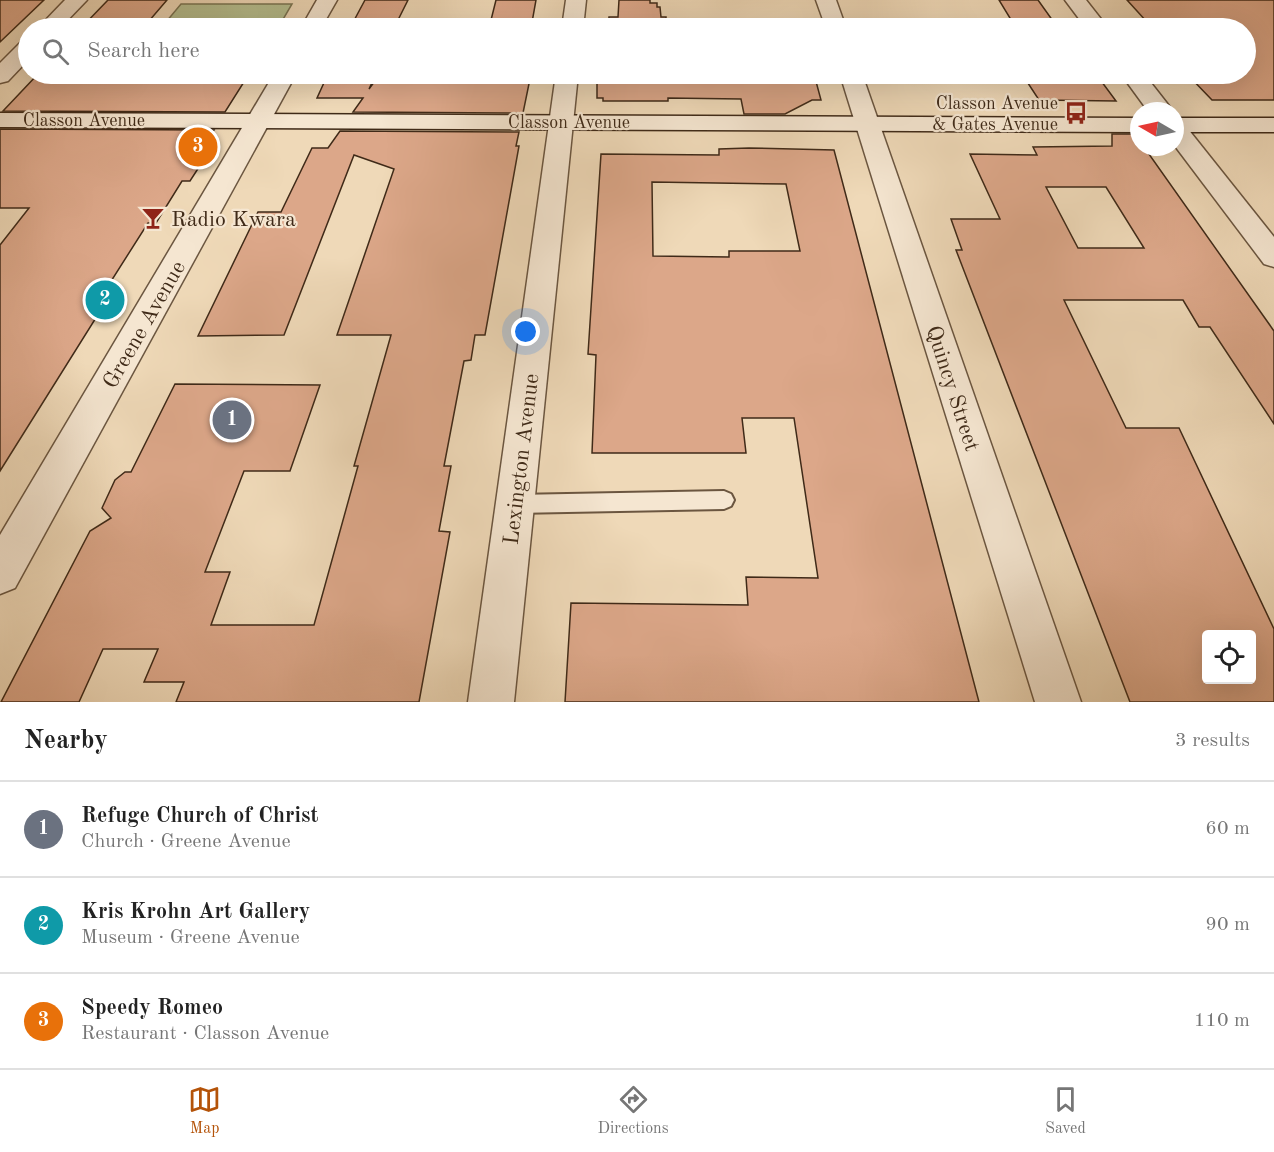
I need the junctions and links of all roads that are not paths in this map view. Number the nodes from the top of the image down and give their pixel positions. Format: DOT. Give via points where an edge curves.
graph roads {
  1 [pos="77,0"];
  2 [pos="327,0"];
  3 [pos="576,0"];
  4 [pos="826,0"];
  5 [pos="1075,0"];
  6 [pos="58,18"];
  7 [pos="317,18"];
  8 [pos="574,18"];
  9 [pos="832,18"];
  10 [pos="1089,18"];
  11 [pos="18,58"];
  12 [pos="0,76"];
  13 [pos="279,84"];
  14 [pos="566,84"];
  15 [pos="853,84"];
  16 [pos="1140,84"];
  17 [pos="1154,102"];
  18 [pos="0,120"];
  19 [pos="258,121"];
  20 [pos="561,122"];
  21 [pos="867,124"];
  22 [pos="1130,125"];
  23 [pos="1274,125"];
  24 [pos="1184,127"];
  25 [pos="1184,139"];
  26 [pos="1274,257"];
  27 [pos="724,500"];
  28 [pos="515,504"];
  29 [pos="0,574"];
  30 [pos="491,702"];
  31 [pos="1058,702"];
  1 -- 6 [label="street"];
  2 -- 7 [label="street"];
  3 -- 8 [label="street"];
  4 -- 9 [label="street"];
  5 -- 10 [label="street"];
  11 -- 12 [label="street"];
  13 -- 19 [label="street, Greene Avenue"];
  14 -- 20 [label="street, Lexington Avenue"];
  15 -- 21 [label="street, Quincy Street"];
  16 -- 17 [label="street"];
  18 -- 19 [label="street, Classon Avenue"];
  19 -- 20 [label="street, Classon Avenue"];
  19 -- 29 [label="street, Greene Avenue"];
  20 -- 21 [label="street, Classon Avenue"];
  20 -- 28 [label="street, Lexington Avenue"];
  21 -- 22 [label="street, Classon Avenue"];
  21 -- 31 [label="street, Quincy Street"];
  23 -- 24 [label="street"];
  25 -- 26 [label="street"];
  27 -- 28 [label="lane"];
  28 -- 30 [label="street, Lexington Avenue"];
}
